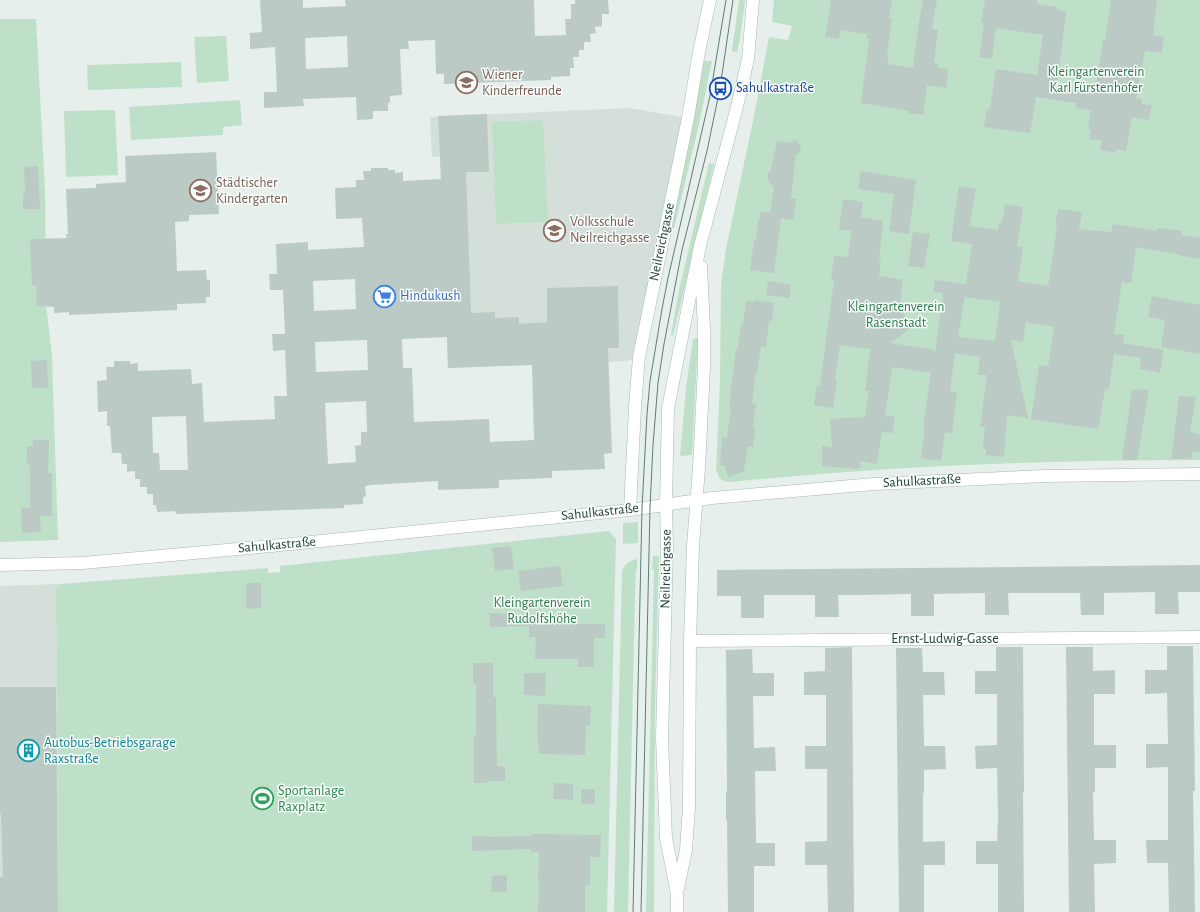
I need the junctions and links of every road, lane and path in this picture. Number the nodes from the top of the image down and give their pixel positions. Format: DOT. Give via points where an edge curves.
graph roads {
  1 [pos="710,0"];
  2 [pos="754,0"];
  3 [pos="700,246"];
  4 [pos="1200,474"];
  5 [pos="696,500"];
  6 [pos="666,504"];
  7 [pos="630,510"];
  8 [pos="0,565"];
  9 [pos="1200,637"];
  10 [pos="690,641"];
  11 [pos="677,894"];
  12 [pos="677,912"];
  1 -- 7 [label="street, Neilreichgasse" via="639,357"];
  2 -- 3 [label="street, Neilreichgasse" via="748,59"];
  3 -- 5 [label="street, Neilreichgasse" via="704,366"];
  3 -- 6 [label="street, Neilreichgasse" via="668,408"];
  4 -- 5 [label="street, Sahulkastraße" via="1096,474 874,484"];
  5 -- 6 [label="street, Sahulkastraße"];
  5 -- 10 [label="street, Neilreichgasse"];
  6 -- 7 [label="street, Sahulkastraße"];
  6 -- 11 [label="street, Neilreichgasse" via="662,738 666,838"];
  7 -- 8 [label="street, Sahulkastraße" via="83,563"];
  9 -- 10 [label="street, Ernst-Ludwig-Gasse"];
  10 -- 11 [label="street, Neilreichgasse" via="689,806 686,850"];
  11 -- 12 [label="street, Neilreichgasse"];
}
